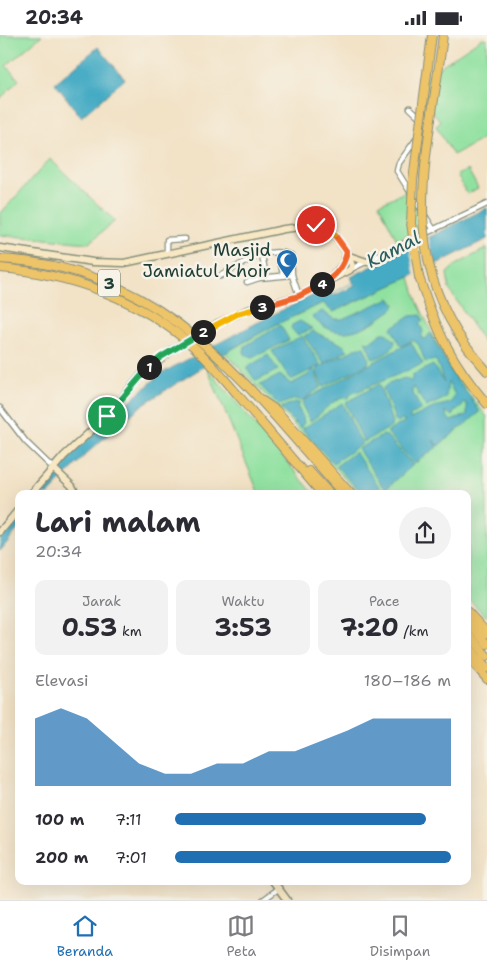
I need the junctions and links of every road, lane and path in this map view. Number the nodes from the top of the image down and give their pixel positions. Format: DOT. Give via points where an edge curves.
graph roads {
  1 [pos="432,35"];
  2 [pos="442,35"];
  3 [pos="410,108"];
  4 [pos="487,204"];
  5 [pos="434,229"];
  6 [pos="185,239"];
  7 [pos="0,248"];
  8 [pos="168,253"];
  9 [pos="279,253"];
  10 [pos="348,254"];
  11 [pos="262,255"];
  12 [pos="0,259"];
  13 [pos="367,262"];
  14 [pos="0,268"];
  15 [pos="350,270"];
  16 [pos="284,275"];
  17 [pos="220,276"];
  18 [pos="266,277"];
  19 [pos="292,277"];
  20 [pos="331,279"];
  21 [pos="247,282"];
  22 [pos="299,296"];
  23 [pos="487,369"];
  24 [pos="259,399"];
  25 [pos="487,404"];
  26 [pos="0,408"];
  27 [pos="274,436"];
  28 [pos="55,470"];
  29 [pos="35,490"];
  30 [pos="73,490"];
  31 [pos="319,490"];
  32 [pos="326,490"];
  33 [pos="339,490"];
  34 [pos="347,490"];
  35 [pos="15,514"];
  36 [pos="0,532"];
  37 [pos="471,615"];
  38 [pos="471,625"];
  39 [pos="487,633"];
  40 [pos="471,637"];
  41 [pos="487,644"];
  42 [pos="471,649"];
  43 [pos="487,656"];
  44 [pos="471,660"];
  45 [pos="487,668"];
  46 [pos="487,679"];
  47 [pos="276,885"];
  48 [pos="278,889"];
  49 [pos="264,900"];
  50 [pos="286,900"];
  1 -- 25 [label="highway, bridge" via="413,180 411,223 419,277 439,334 458,367"];
  2 -- 23 [label="highway, bridge" via="423,181 422,222 438,294 454,325"];
  3 -- 5 [label="street" via="423,119 424,127 397,171"];
  4 -- 5 [label="street"];
  5 -- 13 [label="street"];
  6 -- 8 [label="street" via="167,240"];
  7 -- 8 [label="main road" via="112,263 138,261"];
  8 -- 10 [label="main road" via="306,225 325,228"];
  9 -- 11 [label="street"];
  9 -- 16 [label="street"];
  9 -- 19 [label="street" via="291,255"];
  10 -- 13 [label="main road"];
  10 -- 15 [label="main road" via="352,263"];
  10 -- 20 [label="main road"];
  11 -- 17 [label="street" via="250,258"];
  11 -- 18 [label="street"];
  12 -- 24 [label="highway, 3" via="72,269 142,298 204,343"];
  13 -- 15 [label="street"];
  14 -- 27 [label="highway, 3" via="70,279 106,292 169,327 196,349"];
  15 -- 20 [label="main road"];
  16 -- 18 [label="street"];
  16 -- 19 [label="street"];
  18 -- 21 [label="street"];
  19 -- 22 [label="street"];
  20 -- 22 [label="main road"];
  22 -- 28 [label="main road, bridge" via="218,323 171,351 145,371"];
  24 -- 33 [label="highway, 3"];
  24 -- 34 [label="highway, 3" via="276,410"];
  26 -- 28 [label="street" via="26,442"];
  27 -- 31 [label="highway, 3"];
  27 -- 32 [label="highway, 3"];
  28 -- 29 [label="main road"];
  28 -- 30 [label="main road"];
  35 -- 36 [label="main road"];
  37 -- 39 [label="highway"];
  38 -- 41 [label="highway"];
  40 -- 43 [label="highway"];
  42 -- 45 [label="highway"];
  44 -- 46 [label="highway"];
  47 -- 48 [label="main road"];
  48 -- 49 [label="street"];
  48 -- 50 [label="main road"];
}
